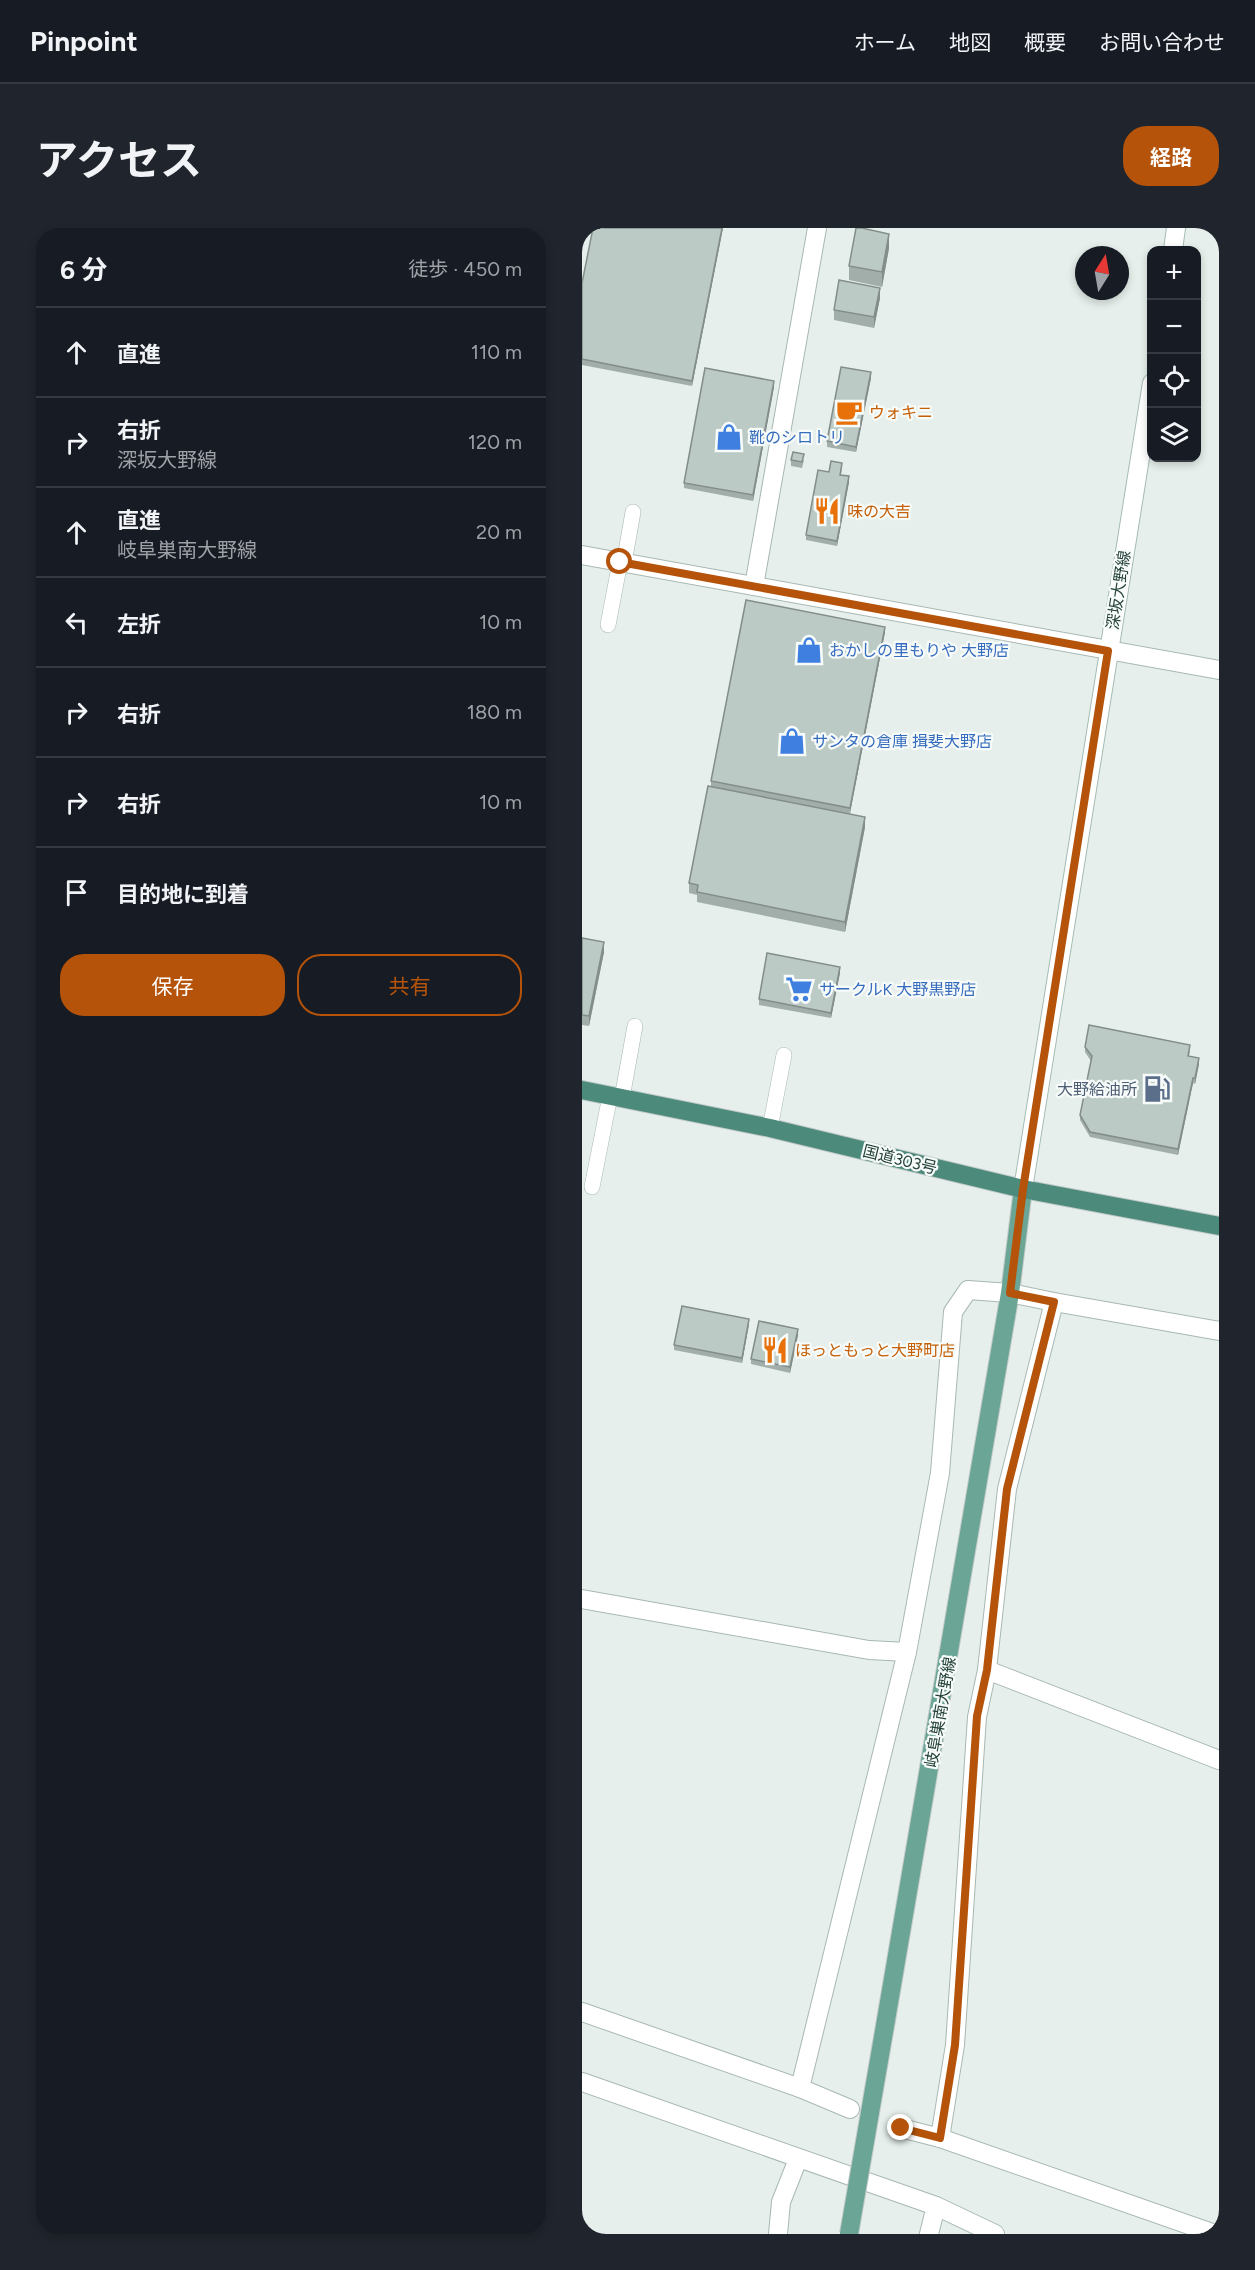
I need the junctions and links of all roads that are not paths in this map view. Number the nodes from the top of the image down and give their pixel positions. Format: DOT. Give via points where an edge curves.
graph roads {
  1 [pos="817,228"];
  2 [pos="1176,228"];
  3 [pos="1174,246"];
  4 [pos="1148,408"];
  5 [pos="633,512"];
  6 [pos="582,555"];
  7 [pos="622,562"];
  8 [pos="754,586"];
  9 [pos="608,625"];
  10 [pos="1108,651"];
  11 [pos="1219,670"];
  12 [pos="635,1026"];
  13 [pos="784,1055"];
  14 [pos="582,1090"];
  15 [pos="616,1097"];
  16 [pos="770,1128"];
  17 [pos="592,1186"];
  18 [pos="1023,1189"];
  19 [pos="1219,1226"];
  20 [pos="1010,1293"];
  21 [pos="1054,1302"];
  22 [pos="1219,1331"];
  23 [pos="582,1599"];
  24 [pos="907,1652"];
  25 [pos="987,1670"];
  26 [pos="1219,1760"];
  27 [pos="582,2012"];
  28 [pos="582,2082"];
  29 [pos="800,2088"];
  30 [pos="850,2109"];
  31 [pos="901,2128"];
  32 [pos="940,2138"];
  33 [pos="798,2159"];
  34 [pos="936,2206"];
  35 [pos="778,2234"];
  36 [pos="849,2234"];
  37 [pos="929,2234"];
  38 [pos="994,2234"];
  39 [pos="1215,2234"];
  1 -- 8 [label="street"];
  2 -- 3 [label="street"];
  4 -- 10 [label="street, 深坂大野線"];
  5 -- 7 [label="lane"];
  6 -- 7 [label="street"];
  7 -- 8 [label="street"];
  7 -- 9 [label="lane"];
  8 -- 10 [label="street"];
  10 -- 11 [label="street"];
  10 -- 18 [label="street, 深坂大野線"];
  12 -- 15 [label="lane"];
  13 -- 16 [label="lane"];
  14 -- 15 [label="highway, 国道303号"];
  15 -- 16 [label="highway, 国道303号"];
  15 -- 17 [label="lane"];
  16 -- 18 [label="highway, 国道303号"];
  18 -- 19 [label="highway, 国道303号"];
  18 -- 20 [label="main road, 岐阜巣南大野線"];
  20 -- 21 [label="street"];
  20 -- 24 [label="street" via="968,1290 953,1312 940,1473"];
  20 -- 36 [label="main road, 岐阜巣南大野線, bridge"];
  21 -- 22 [label="street"];
  21 -- 25 [label="street" via="1007,1489"];
  23 -- 24 [label="street" via="869,1650"];
  24 -- 29 [label="street"];
  25 -- 26 [label="street"];
  25 -- 32 [label="street" via="977,1716 955,2045"];
  27 -- 29 [label="street"];
  28 -- 33 [label="street"];
  29 -- 30 [label="street"];
  31 -- 32 [label="street"];
  32 -- 39 [label="street"];
  33 -- 34 [label="street"];
  33 -- 35 [label="street" via="781,2202"];
  34 -- 37 [label="street"];
  34 -- 38 [label="street"];
}
